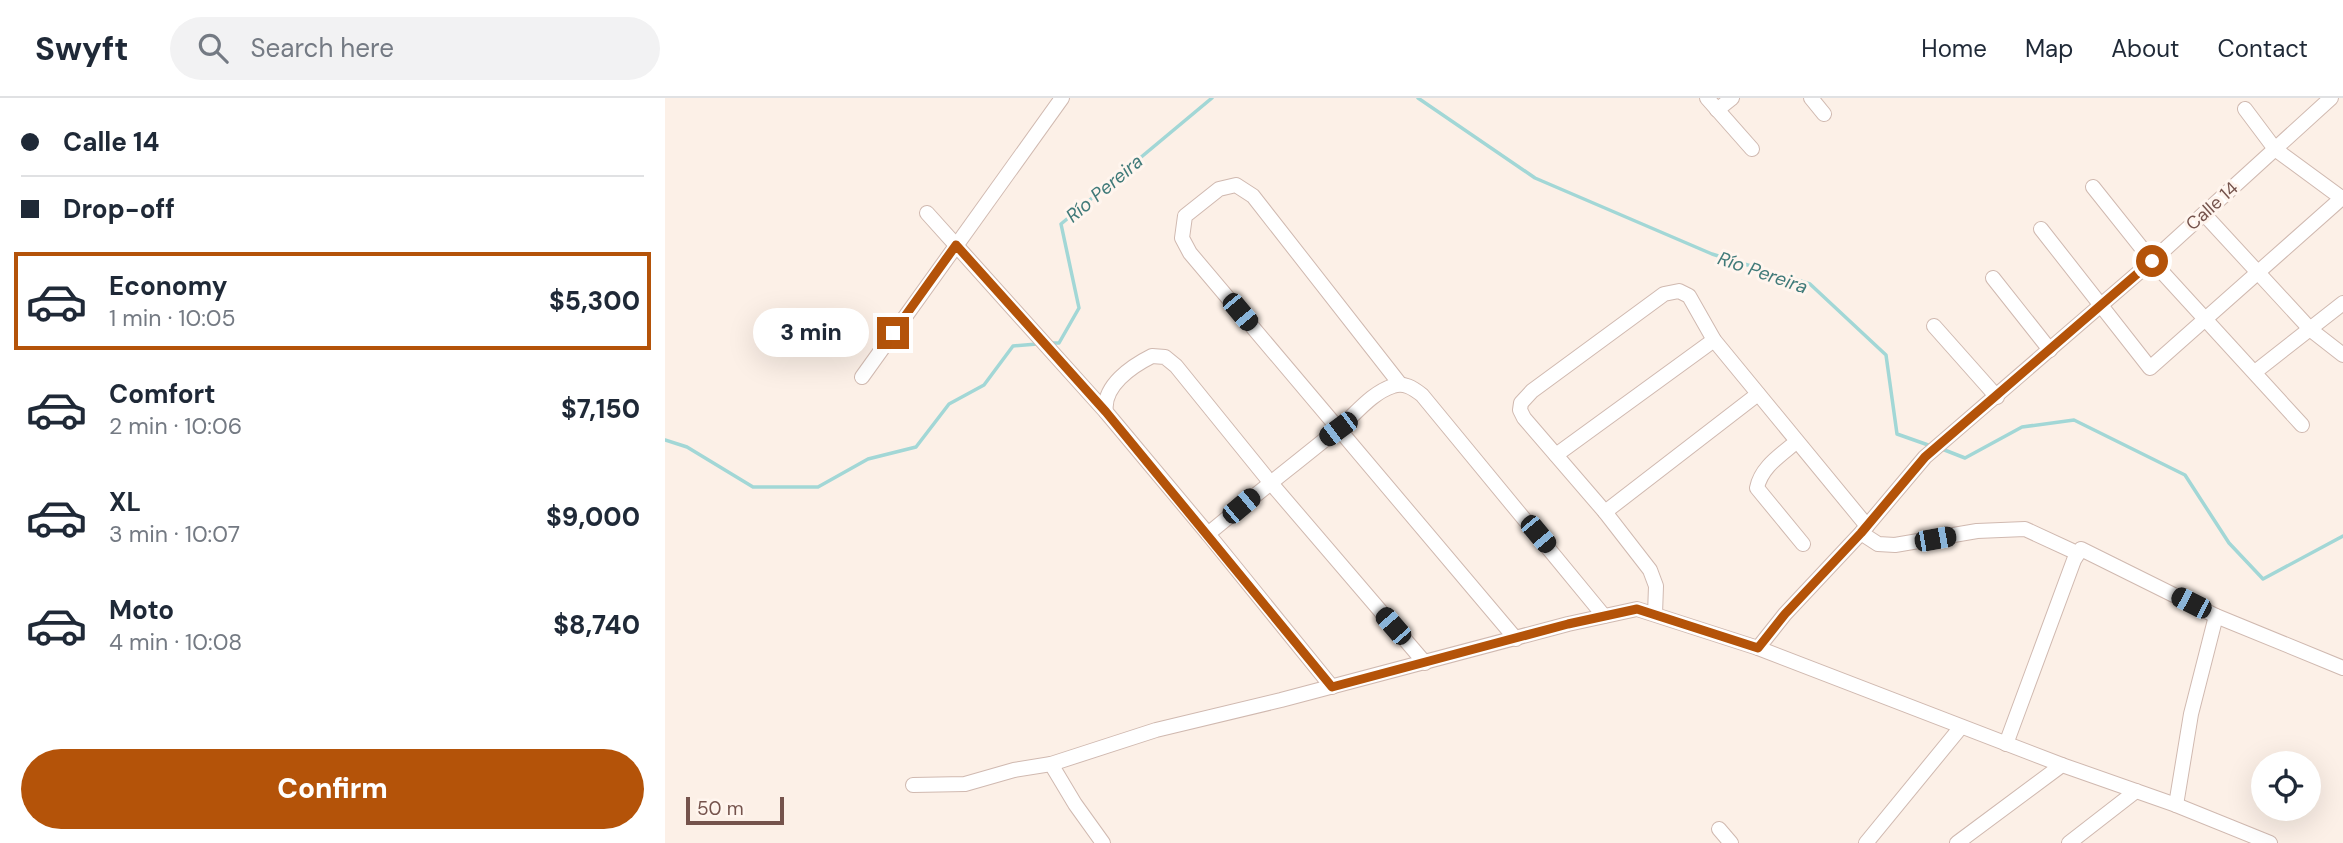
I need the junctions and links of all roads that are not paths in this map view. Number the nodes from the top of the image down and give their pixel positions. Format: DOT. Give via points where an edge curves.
graph roads {
  1 [pos="1062,98"];
  2 [pos="1707,98"];
  3 [pos="1732,98"];
  4 [pos="1811,98"];
  5 [pos="2331,98"];
  6 [pos="2245,109"];
  7 [pos="1717,110"];
  8 [pos="1824,114"];
  9 [pos="1752,149"];
  10 [pos="2275,149"];
  11 [pos="2093,187"];
  12 [pos="2343,198"];
  13 [pos="927,213"];
  14 [pos="2204,214"];
  15 [pos="2041,229"];
  16 [pos="956,245"];
  17 [pos="2152,261"];
  18 [pos="2259,274"];
  19 [pos="1993,278"];
  20 [pos="2343,303"];
  21 [pos="2100,306"];
  22 [pos="2206,320"];
  23 [pos="1934,326"];
  24 [pos="2311,330"];
  25 [pos="1714,340"];
  26 [pos="2050,350"];
  27 [pos="2343,355"];
  28 [pos="2255,372"];
  29 [pos="862,377"];
  30 [pos="1400,384"];
  31 [pos="1758,394"];
  32 [pos="1997,397"];
  33 [pos="1106,412"];
  34 [pos="2302,425"];
  35 [pos="1338,429"];
  36 [pos="1796,442"];
  37 [pos="1556,455"];
  38 [pos="1270,482"];
  39 [pos="1605,512"];
  40 [pos="1864,530"];
  41 [pos="1208,534"];
  42 [pos="1803,544"];
  43 [pos="2077,553"];
  44 [pos="1655,614"];
  45 [pos="1604,616"];
  46 [pos="2216,616"];
  47 [pos="1516,639"];
  48 [pos="1758,648"];
  49 [pos="1425,663"];
  50 [pos="2343,668"];
  51 [pos="1332,687"];
  52 [pos="1961,727"];
  53 [pos="2006,744"];
  54 [pos="1051,764"];
  55 [pos="2062,765"];
  56 [pos="913,785"];
  57 [pos="2136,791"];
  58 [pos="2176,805"];
  59 [pos="1719,829"];
  60 [pos="1103,843"];
  61 [pos="1731,843"];
  62 [pos="1866,843"];
  63 [pos="1957,843"];
  64 [pos="2069,843"];
  65 [pos="2270,843"];
  1 -- 16 [label="street"];
  2 -- 7 [label="street"];
  3 -- 7 [label="street"];
  4 -- 8 [label="street"];
  5 -- 10 [label="street, Calle 14"];
  6 -- 10 [label="street"];
  7 -- 9 [label="street"];
  10 -- 12 [label="street"];
  10 -- 14 [label="street, Calle 14"];
  11 -- 17 [label="street"];
  12 -- 18 [label="street"];
  13 -- 16 [label="street"];
  14 -- 17 [label="street, Calle 14"];
  14 -- 18 [label="street"];
  15 -- 21 [label="street"];
  16 -- 29 [label="street"];
  16 -- 33 [label="street"];
  17 -- 21 [label="street, Calle 14"];
  17 -- 22 [label="street"];
  18 -- 22 [label="street"];
  18 -- 24 [label="street"];
  19 -- 26 [label="street"];
  20 -- 24 [label="street"];
  21 -- 22 [label="street" via="2150,368"];
  21 -- 26 [label="street, Calle 14"];
  22 -- 28 [label="street"];
  23 -- 32 [label="street"];
  24 -- 27 [label="street"];
  24 -- 28 [label="street"];
  25 -- 31 [label="street"];
  25 -- 37 [label="street"];
  25 -- 37 [label="street" via="1689,296 1670,292 1542,382 1525,397 1520,410"];
  26 -- 32 [label="street, Calle 14"];
  28 -- 34 [label="street"];
  30 -- 35 [label="street" via="1390,386"];
  30 -- 35 [label="street" via="1253,196 1236,185 1219,189 1185,216 1182,238"];
  30 -- 45 [label="street" via="1422,395"];
  31 -- 36 [label="street"];
  31 -- 39 [label="street"];
  32 -- 40 [label="street, Calle 14" via="1925,457"];
  33 -- 38 [label="street" via="1107,396 1116,381 1153,356 1165,357"];
  33 -- 41 [label="street"];
  35 -- 38 [label="street"];
  35 -- 47 [label="street"];
  36 -- 40 [label="street"];
  36 -- 42 [label="street" via="1767,467 1757,488"];
  37 -- 39 [label="street"];
  38 -- 41 [label="street"];
  38 -- 49 [label="street"];
  39 -- 44 [label="street" via="1650,570 1656,586"];
  40 -- 43 [label="street" via="1878,544 1895,545 1977,531 2025,529"];
  40 -- 48 [label="street, Calle 14"];
  41 -- 51 [label="street"];
  43 -- 46 [label="street" via="2086,550"];
  43 -- 53 [label="street"];
  44 -- 45 [label="street" via="1637,609"];
  44 -- 48 [label="street"];
  45 -- 47 [label="street"];
  46 -- 50 [label="street"];
  46 -- 58 [label="street" via="2191,714"];
  47 -- 49 [label="street"];
  48 -- 52 [label="street"];
  49 -- 51 [label="street"];
  51 -- 54 [label="street" via="1156,730"];
  52 -- 53 [label="street"];
  52 -- 62 [label="street"];
  53 -- 55 [label="street"];
  54 -- 56 [label="street" via="965,783"];
  54 -- 60 [label="street"];
  55 -- 57 [label="street"];
  55 -- 63 [label="street"];
  57 -- 58 [label="street"];
  57 -- 64 [label="street"];
  58 -- 65 [label="street"];
  59 -- 61 [label="street"];
}
